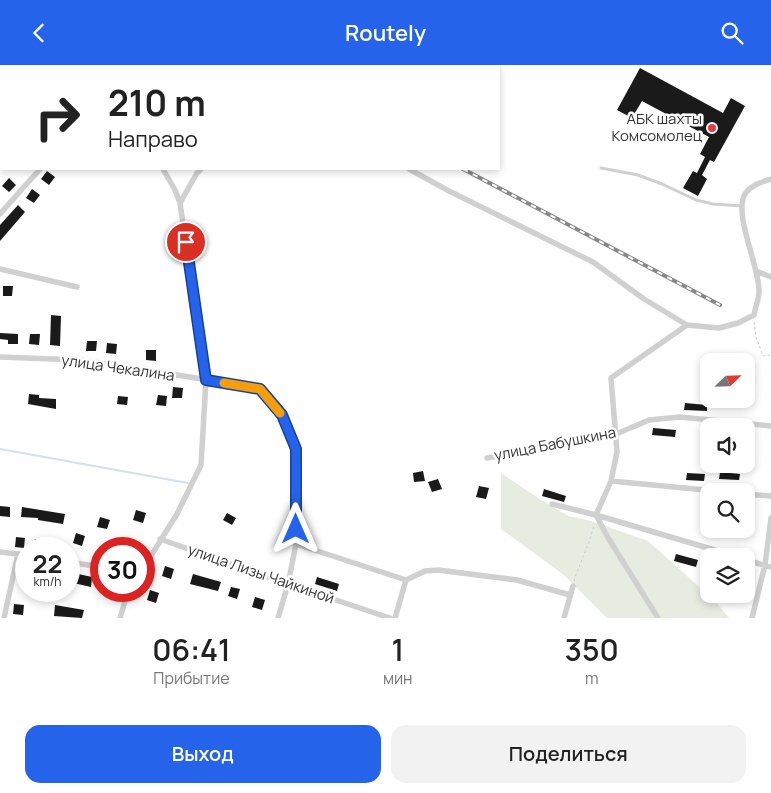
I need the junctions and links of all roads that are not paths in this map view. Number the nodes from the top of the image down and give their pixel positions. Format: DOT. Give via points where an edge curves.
graph roads {
  1 [pos="601,168"];
  2 [pos="39,170"];
  3 [pos="164,170"];
  4 [pos="200,170"];
  5 [pos="411,170"];
  6 [pos="771,179"];
  7 [pos="180,203"];
  8 [pos="742,206"];
  9 [pos="0,214"];
  10 [pos="0,269"];
  11 [pos="756,271"];
  12 [pos="771,277"];
  13 [pos="77,287"];
  14 [pos="687,325"];
  15 [pos="0,357"];
  16 [pos="206,380"];
  17 [pos="771,426"];
  18 [pos="616,434"];
  19 [pos="487,458"];
  20 [pos="611,481"];
  21 [pos="700,489"];
  22 [pos="755,495"];
  23 [pos="771,497"];
  24 [pos="552,504"];
  25 [pos="596,515"];
  26 [pos="771,517"];
  27 [pos="160,539"];
  28 [pos="296,544"];
  29 [pos="155,548"];
  30 [pos="708,548"];
  31 [pos="0,552"];
  32 [pos="15,554"];
  33 [pos="755,562"];
  34 [pos="768,566"];
  35 [pos="15,568"];
  36 [pos="406,580"];
  37 [pos="288,584"];
  38 [pos="573,586"];
  39 [pos="570,595"];
  40 [pos="125,602"];
  41 [pos="4,618"];
  42 [pos="120,618"];
  43 [pos="278,618"];
  44 [pos="390,618"];
  45 [pos="395,618"];
  46 [pos="564,618"];
  47 [pos="658,618"];
  48 [pos="752,618"];
  1 -- 8 [label="lane" via="638,175 696,200"];
  2 -- 9 [label="street"];
  3 -- 7 [label="street"];
  4 -- 7 [label="street"];
  5 -- 14 [label="street" via="593,261 644,299"];
  6 -- 8 [label="street" via="750,188"];
  7 -- 16 [label="street"];
  8 -- 11 [label="street"];
  10 -- 13 [label="street"];
  11 -- 12 [label="street"];
  11 -- 14 [label="street" via="759,293 754,315 719,328"];
  14 -- 18 [label="street" via="611,378"];
  15 -- 16 [label="street, улица Чекалина" via="80,360"];
  16 -- 27 [label="street" via="201,465"];
  16 -- 28 [label="street, улица Чекалина" via="260,389 282,415 296,449"];
  17 -- 18 [label="street, улица Бабушкина" via="680,417 649,420"];
  18 -- 19 [label="street, улица Бабушкина"];
  18 -- 20 [label="street" via="617,452"];
  20 -- 21 [label="street"];
  20 -- 25 [label="street"];
  22 -- 23 [label="street"];
  24 -- 25 [label="street"];
  25 -- 30 [label="street"];
  25 -- 47 [label="street"];
  26 -- 34 [label="street"];
  27 -- 29 [label="street"];
  27 -- 37 [label="street, улица Лизы Чайкиной"];
  28 -- 36 [label="street"];
  28 -- 37 [label="street, улица Чекалина"];
  31 -- 32 [label="street"];
  33 -- 34 [label="street"];
  34 -- 48 [label="street"];
  35 -- 41 [label="street"];
  36 -- 39 [label="street" via="425,571 438,570 518,580"];
  36 -- 45 [label="street"];
  37 -- 43 [label="street, улица Чекалина"];
  37 -- 44 [label="street, улица Лизы Чайкиной"];
  38 -- 39 [label="street"];
  39 -- 46 [label="street"];
  40 -- 42 [label="street"];
}
